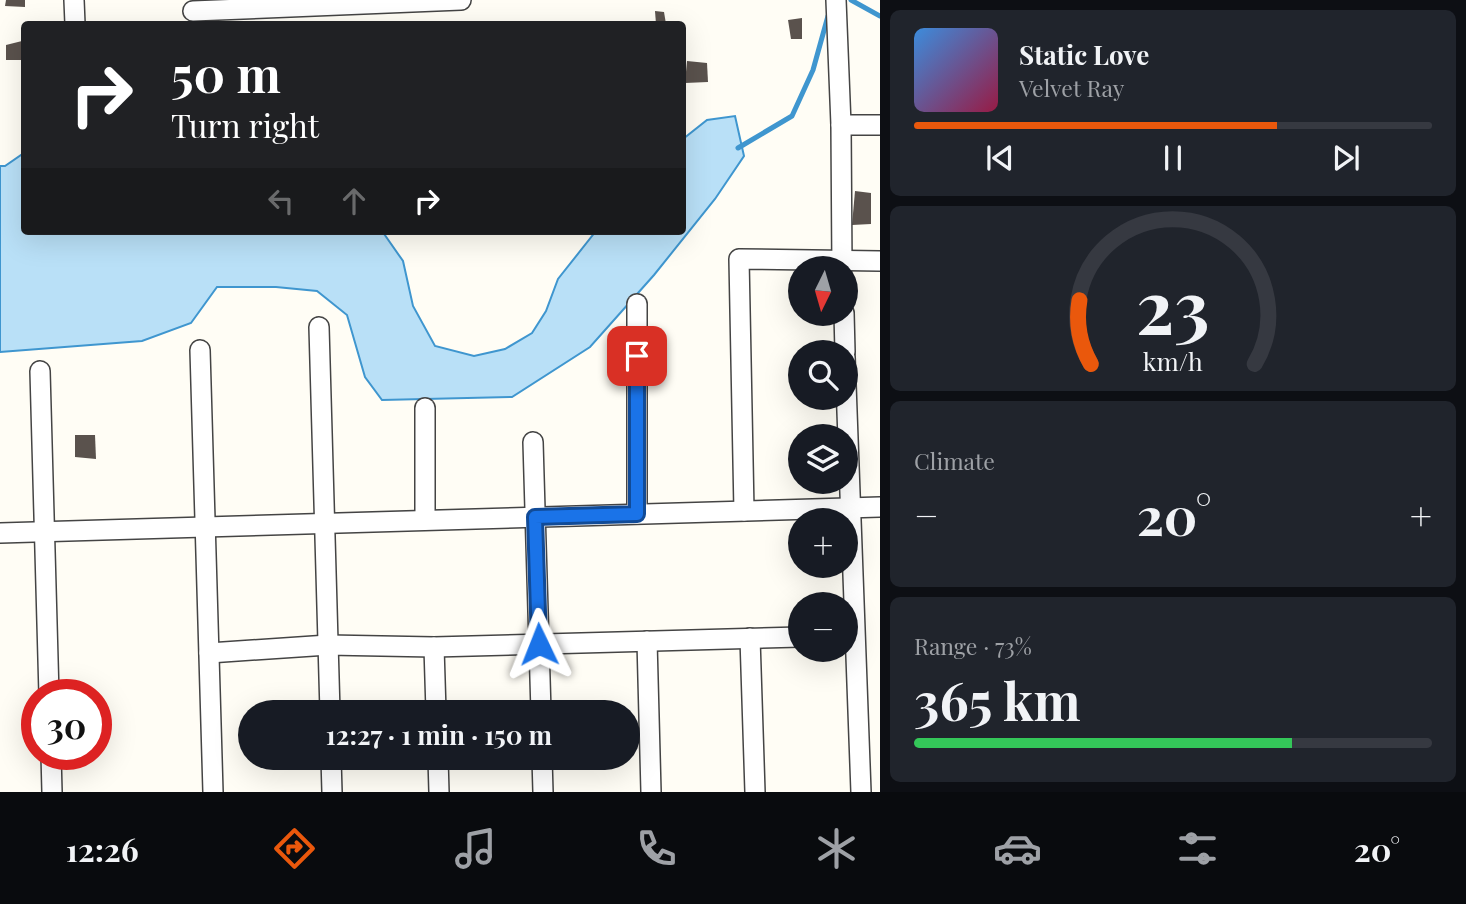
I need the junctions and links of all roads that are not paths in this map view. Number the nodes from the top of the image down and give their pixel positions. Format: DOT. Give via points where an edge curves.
graph roads {
  1 [pos="75,0"];
  2 [pos="461,0"];
  3 [pos="836,0"];
  4 [pos="413,1"];
  5 [pos="193,12"];
  6 [pos="75,21"];
  7 [pos="880,124"];
  8 [pos="841,125"];
  9 [pos="842,256"];
  10 [pos="788,261"];
  11 [pos="880,261"];
  12 [pos="858,263"];
  13 [pos="637,304"];
  14 [pos="319,327"];
  15 [pos="200,350"];
  16 [pos="40,371"];
  17 [pos="425,408"];
  18 [pos="847,410"];
  19 [pos="533,442"];
  20 [pos="880,507"];
  21 [pos="851,508"];
  22 [pos="788,510"];
  23 [pos="744,511"];
  24 [pos="637,514"];
  25 [pos="535,517"];
  26 [pos="425,520"];
  27 [pos="325,523"];
  28 [pos="205,527"];
  29 [pos="44,531"];
  30 [pos="0,533"];
  31 [pos="788,637"];
  32 [pos="750,638"];
  33 [pos="647,641"];
  34 [pos="539,644"];
  35 [pos="328,645"];
  36 [pos="434,647"];
  37 [pos="209,653"];
  38 [pos="853,662"];
  39 [pos="49,679"];
  40 [pos="330,700"];
  41 [pos="436,700"];
  42 [pos="541,700"];
  43 [pos="51,770"];
  44 [pos="331,770"];
  45 [pos="438,770"];
  46 [pos="542,770"];
  47 [pos="52,792"];
  48 [pos="213,792"];
  49 [pos="332,792"];
  50 [pos="439,792"];
  51 [pos="543,792"];
  52 [pos="651,792"];
  53 [pos="755,792"];
  54 [pos="860,792"];
  1 -- 6 [label="street"];
  2 -- 4 [label="street"];
  3 -- 8 [label="street"];
  4 -- 5 [label="street"];
  7 -- 8 [label="street"];
  8 -- 9 [label="street"];
  10 -- 23 [label="street" via="739,259"];
  11 -- 12 [label="street"];
  13 -- 24 [label="street"];
  14 -- 27 [label="street"];
  15 -- 28 [label="street"];
  16 -- 29 [label="street"];
  17 -- 26 [label="street"];
  18 -- 21 [label="street"];
  19 -- 25 [label="street"];
  20 -- 21 [label="street"];
  22 -- 23 [label="street"];
  23 -- 24 [label="street"];
  24 -- 25 [label="street"];
  25 -- 26 [label="street"];
  25 -- 34 [label="street"];
  26 -- 27 [label="street"];
  27 -- 28 [label="street"];
  27 -- 35 [label="street"];
  28 -- 29 [label="street"];
  28 -- 37 [label="street"];
  29 -- 30 [label="street"];
  29 -- 39 [label="street"];
  31 -- 32 [label="street"];
  32 -- 33 [label="street"];
  32 -- 53 [label="street"];
  33 -- 34 [label="street"];
  33 -- 52 [label="street"];
  34 -- 36 [label="street"];
  34 -- 42 [label="street"];
  35 -- 36 [label="street"];
  35 -- 37 [label="street"];
  35 -- 40 [label="street"];
  36 -- 41 [label="street"];
  37 -- 48 [label="street"];
  38 -- 54 [label="street"];
  43 -- 47 [label="street"];
  44 -- 49 [label="street"];
  45 -- 50 [label="street"];
  46 -- 51 [label="street"];
}
